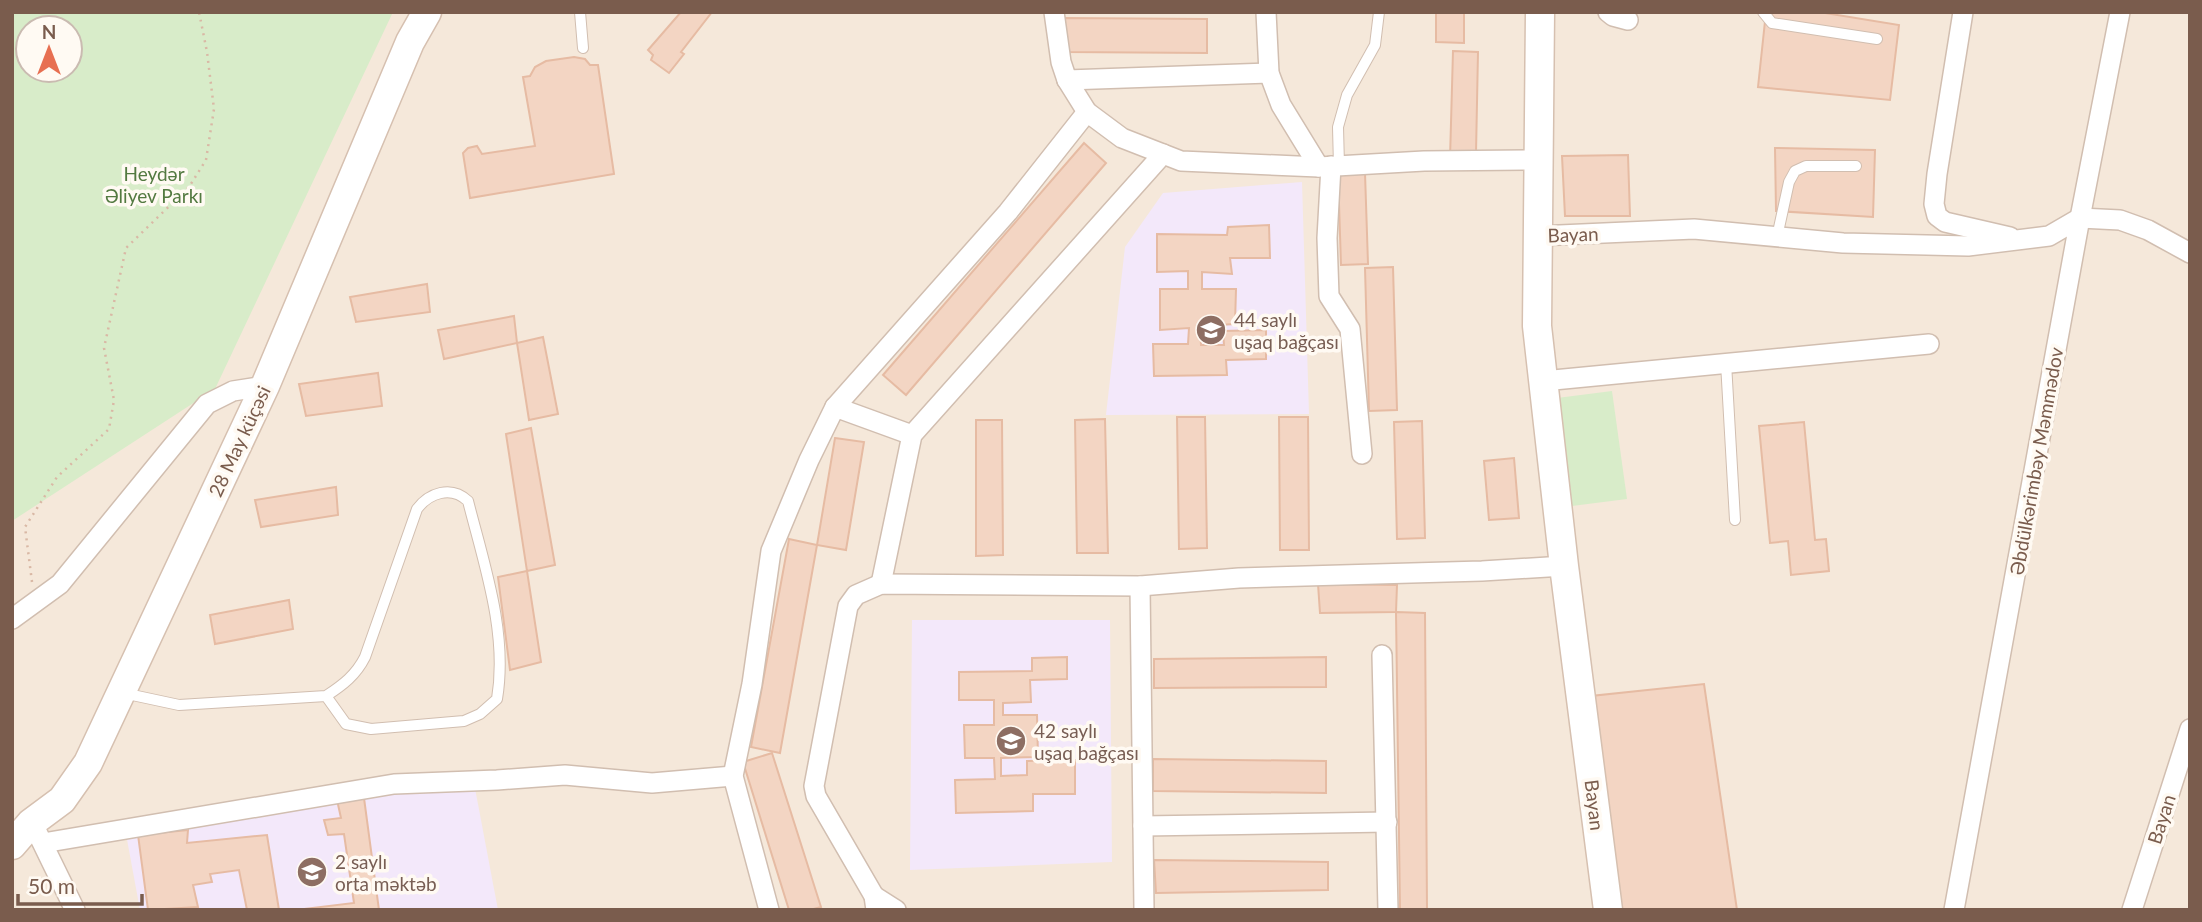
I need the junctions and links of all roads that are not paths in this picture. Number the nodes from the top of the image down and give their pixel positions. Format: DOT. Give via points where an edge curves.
graph roads {
  1 [pos="427,12"];
  2 [pos="580,12"];
  3 [pos="1054,12"];
  4 [pos="1266,12"];
  5 [pos="1379,12"];
  6 [pos="1539,12"];
  7 [pos="1608,12"];
  8 [pos="1763,12"];
  9 [pos="1963,12"];
  10 [pos="2120,12"];
  11 [pos="1628,20"];
  12 [pos="1877,39"];
  13 [pos="583,48"];
  14 [pos="1269,73"];
  15 [pos="1067,80"];
  16 [pos="1087,112"];
  17 [pos="1163,154"];
  18 [pos="1538,160"];
  19 [pos="1330,166"];
  20 [pos="1856,166"];
  21 [pos="2080,218"];
  22 [pos="1537,236"];
  23 [pos="1777,237"];
  24 [pos="2023,240"];
  25 [pos="2190,253"];
  26 [pos="1929,344"];
  27 [pos="1726,363"];
  28 [pos="1543,381"];
  29 [pos="265,386"];
  30 [pos="835,407"];
  31 [pos="912,435"];
  32 [pos="1362,454"];
  33 [pos="1735,520"];
  34 [pos="1564,566"];
  35 [pos="881,584"];
  36 [pos="1140,586"];
  37 [pos="12,619"];
  38 [pos="1382,655"];
  39 [pos="121,692"];
  40 [pos="326,696"];
  41 [pos="2190,729"];
  42 [pos="733,776"];
  43 [pos="1387,822"];
  44 [pos="1143,826"];
  45 [pos="37,833"];
  46 [pos="12,845"];
  47 [pos="875,903"];
  48 [pos="75,910"];
  49 [pos="769,910"];
  50 [pos="896,910"];
  51 [pos="1144,910"];
  52 [pos="1388,910"];
  53 [pos="1608,910"];
  54 [pos="1954,910"];
  55 [pos="2132,910"];
  1 -- 29 [label="main road, 28 May küçəsi"];
  2 -- 13 [label="lane"];
  3 -- 15 [label="street"];
  4 -- 14 [label="street"];
  5 -- 19 [label="lane" via="1375,46 1347,95"];
  6 -- 18 [label="main road"];
  7 -- 11 [label="street"];
  8 -- 12 [label="lane" via="1772,23"];
  9 -- 24 [label="street" via="1937,174 1937,216 1945,222"];
  10 -- 21 [label="street, Əbdülkərimbəy Məmmədov"];
  14 -- 15 [label="street"];
  14 -- 19 [label="street" via="1281,105"];
  15 -- 16 [label="street"];
  16 -- 17 [label="street" via="1122,138"];
  16 -- 30 [label="street" via="1007,212"];
  17 -- 19 [label="street" via="1181,161"];
  17 -- 31 [label="street"];
  18 -- 19 [label="street"];
  18 -- 22 [label="main road"];
  19 -- 32 [label="street" via="1329,296 1350,329"];
  20 -- 23 [label="lane" via="1806,166 1795,171"];
  21 -- 24 [label="street, Bayan" via="2049,236"];
  21 -- 25 [label="street" via="2120,220"];
  21 -- 54 [label="street, Əbdülkərimbəy Məmmədov"];
  22 -- 23 [label="street, Bayan" via="1694,229"];
  22 -- 28 [label="main road, Bayan" via="1536,326"];
  23 -- 24 [label="street, Bayan" via="1968,246"];
  26 -- 27 [label="street"];
  27 -- 28 [label="street"];
  27 -- 33 [label="lane"];
  28 -- 34 [label="main road, Bayan"];
  29 -- 37 [label="street" via="233,391 207,404 60,584"];
  29 -- 39 [label="main road, 28 May küçəsi"];
  30 -- 31 [label="street"];
  30 -- 42 [label="street" via="771,551"];
  31 -- 35 [label="street"];
  34 -- 36 [label="street"];
  34 -- 53 [label="main road, Bayan"];
  35 -- 36 [label="street"];
  35 -- 47 [label="street" via="856,595 848,606 814,786"];
  36 -- 44 [label="street"];
  38 -- 43 [label="street"];
  39 -- 40 [label="lane" via="179,705"];
  39 -- 45 [label="main road, 28 May küçəsi" via="88,763"];
  40 -- 40 [label="lane" via="358,672 417,509 433,494 462,495 468,501 490,590 501,659 497,699 464,721 371,729 346,724"];
  41 -- 55 [label="street, Bayan"];
  42 -- 45 [label="street" via="652,783 565,775 394,784"];
  42 -- 49 [label="street"];
  43 -- 44 [label="street"];
  43 -- 52 [label="street"];
  44 -- 51 [label="street"];
  45 -- 46 [label="main road, 28 May küçəsi"];
  45 -- 48 [label="street"];
  47 -- 50 [label="street"];
}
